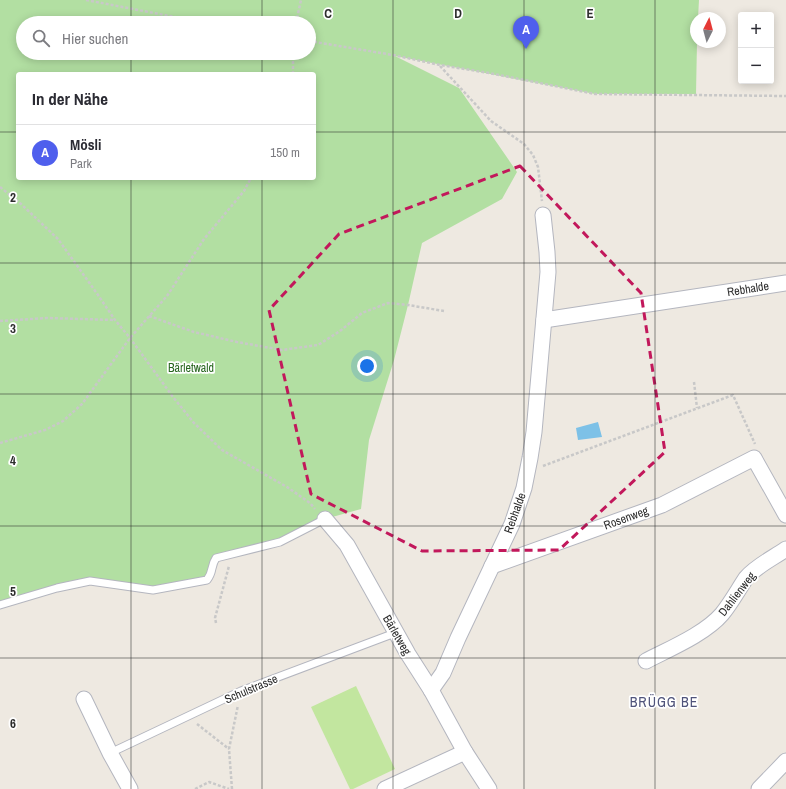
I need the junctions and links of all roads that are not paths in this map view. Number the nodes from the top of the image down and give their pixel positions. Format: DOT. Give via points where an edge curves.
graph roads {
  1 [pos="544,215"];
  2 [pos="786,283"];
  3 [pos="544,320"];
  4 [pos="786,515"];
  5 [pos="325,519"];
  6 [pos="786,549"];
  7 [pos="492,566"];
  8 [pos="0,605"];
  9 [pos="395,633"];
  10 [pos="646,661"];
  11 [pos="430,690"];
  12 [pos="84,699"];
  13 [pos="465,752"];
  14 [pos="110,753"];
  15 [pos="786,761"];
  16 [pos="130,789"];
  17 [pos="386,789"];
  18 [pos="489,789"];
  19 [pos="759,789"];
  1 -- 3 [label="street, Rebhalde" via="548,272"];
  2 -- 3 [label="street, Rebhalde"];
  3 -- 7 [label="street, Rebhalde" via="534,432 524,488 512,524"];
  4 -- 7 [label="street, Rosenweg" via="756,453 662,505"];
  5 -- 8 [label="lane" via="280,542 216,558 211,564 212,573 207,580 153,590 90,581"];
  5 -- 9 [label="street, Bärletweg" via="347,545"];
  6 -- 10 [label="street, Dahlienweg" via="747,577 722,614 712,623"];
  7 -- 11 [label="street, Rebhalde" via="444,673"];
  9 -- 11 [label="street, Bärletweg"];
  9 -- 14 [label="lane, Schulstrasse" via="241,691"];
  11 -- 13 [label="street, Bärletweg"];
  12 -- 14 [label="street"];
  13 -- 17 [label="street"];
  13 -- 18 [label="street, Bärletweg"];
  14 -- 16 [label="street"];
  15 -- 19 [label="street"];
}
